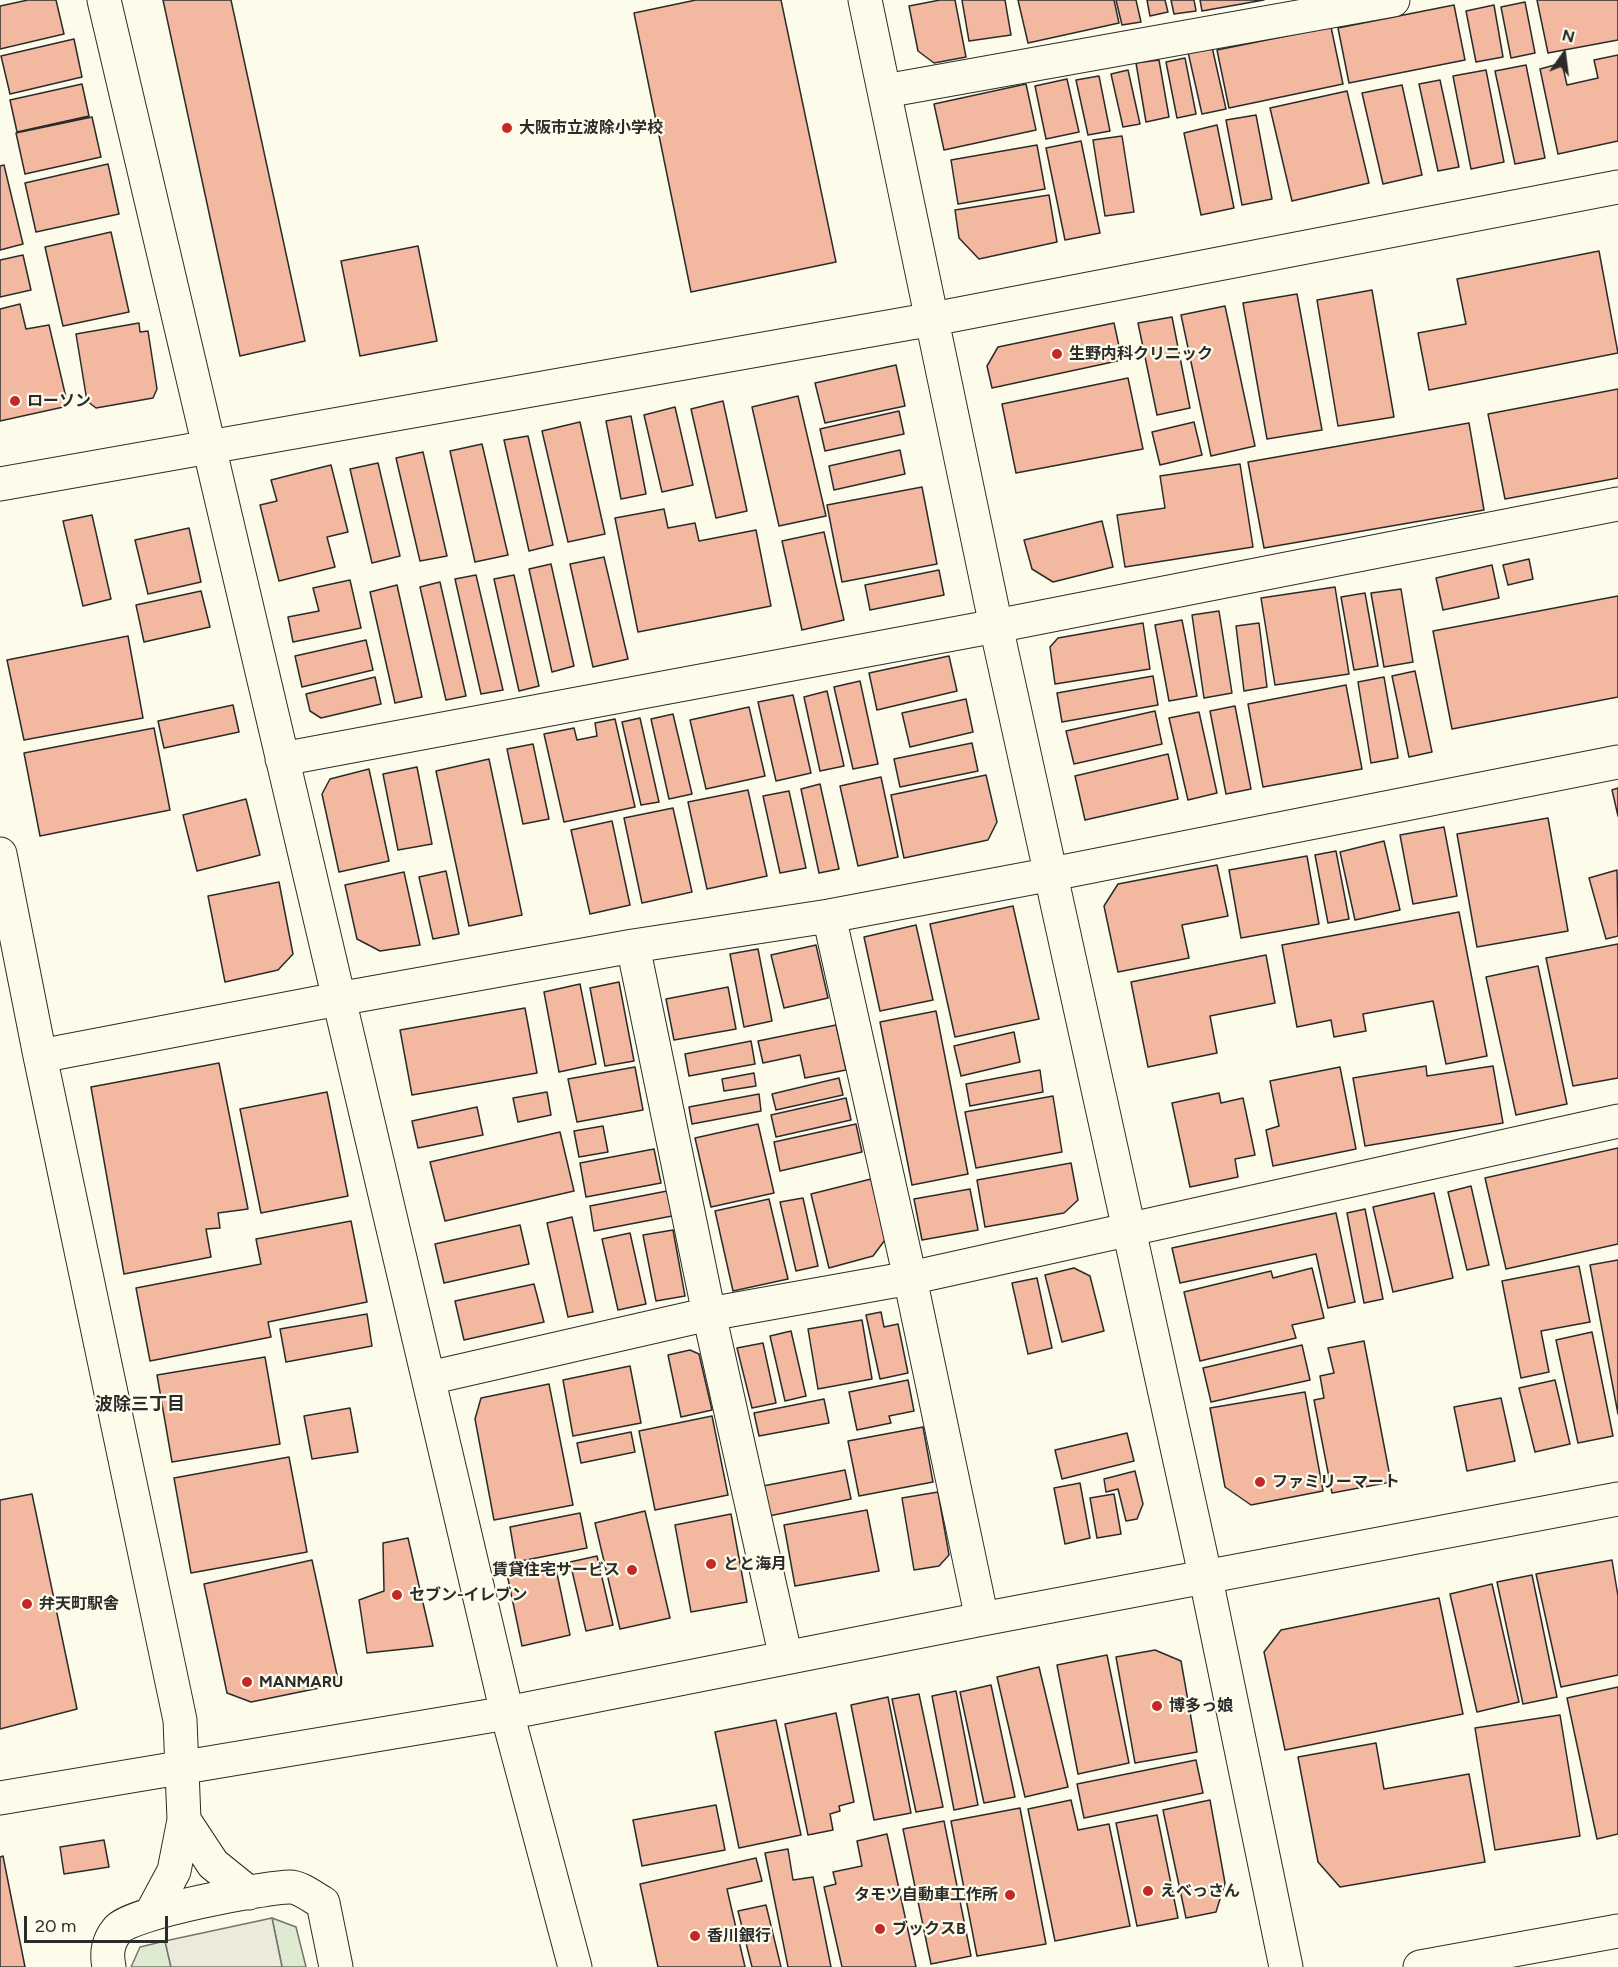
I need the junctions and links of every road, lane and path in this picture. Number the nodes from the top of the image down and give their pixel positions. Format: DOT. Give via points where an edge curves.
graph roads {
  1 [pos="104,0"];
  2 [pos="865,0"];
  3 [pos="1393,0"];
  4 [pos="885,91"];
  5 [pos="1618,188"];
  6 [pos="933,319"];
  7 [pos="210,447"];
  8 [pos="0,484"];
  9 [pos="1618,504"];
  10 [pos="996,626"];
  11 [pos="282,759"];
  12 [pos="1618,762"];
  13 [pos="0,854"];
  14 [pos="1052,874"];
  15 [pos="829,916"];
  16 [pos="633,946"];
  17 [pos="338,999"];
  18 [pos="40,1056"];
  19 [pos="1618,1121"];
  20 [pos="1128,1228"];
  21 [pos="910,1278"];
  22 [pos="709,1314"];
  23 [pos="429,1378"];
  24 [pos="1618,1499"];
  25 [pos="1206,1579"];
  26 [pos="982,1619"];
  27 [pos="786,1658"];
  28 [pos="507,1713"];
  29 [pos="183,1769"];
  30 [pos="0,1798"];
  31 [pos="184,1820"];
  32 [pos="249,1893"];
  33 [pos="151,1914"];
  34 [pos="1618,1931"];
  35 [pos="109,1967"];
  36 [pos="336,1967"];
  37 [pos="575,1967"];
  38 [pos="1286,1967"];
  39 [pos="1420,1967"];
  1 -- 7 [label="street"];
  2 -- 4 [label="street"];
  3 -- 4 [label="street"];
  4 -- 6 [label="street"];
  5 -- 6 [label="street"];
  6 -- 7 [label="street"];
  6 -- 10 [label="street"];
  7 -- 8 [label="street"];
  7 -- 11 [label="street"];
  9 -- 10 [label="street"];
  10 -- 11 [label="street"];
  10 -- 14 [label="street"];
  11 -- 17 [label="street"];
  12 -- 14 [label="street"];
  13 -- 18 [label="street"];
  14 -- 15 [label="street"];
  14 -- 20 [label="street"];
  15 -- 16 [label="street"];
  15 -- 21 [label="street"];
  16 -- 17 [label="street"];
  16 -- 22 [label="street"];
  17 -- 18 [label="street"];
  17 -- 23 [label="street"];
  18 -- 29 [label="street" via="180,1720"];
  19 -- 20 [label="street"];
  20 -- 21 [label="street"];
  20 -- 25 [label="street"];
  21 -- 22 [label="street"];
  21 -- 26 [label="street"];
  22 -- 23 [label="street"];
  22 -- 27 [label="street"];
  23 -- 28 [label="street"];
  24 -- 25 [label="street"];
  25 -- 26 [label="street"];
  25 -- 38 [label="street"];
  26 -- 27 [label="street"];
  27 -- 28 [label="street"];
  28 -- 29 [label="street"];
  28 -- 37 [label="street"];
  29 -- 30 [label="street"];
  29 -- 31 [label="street"];
  31 -- 32 [label="street" via="213,1864"];
  31 -- 33 [label="street" via="174,1871"];
  32 -- 33 [label="street"];
  32 -- 36 [label="street" via="293,1887 323,1903"];
  33 -- 35 [label="street" via="119,1927 106,1951"];
  34 -- 39 [label="street"];
}
